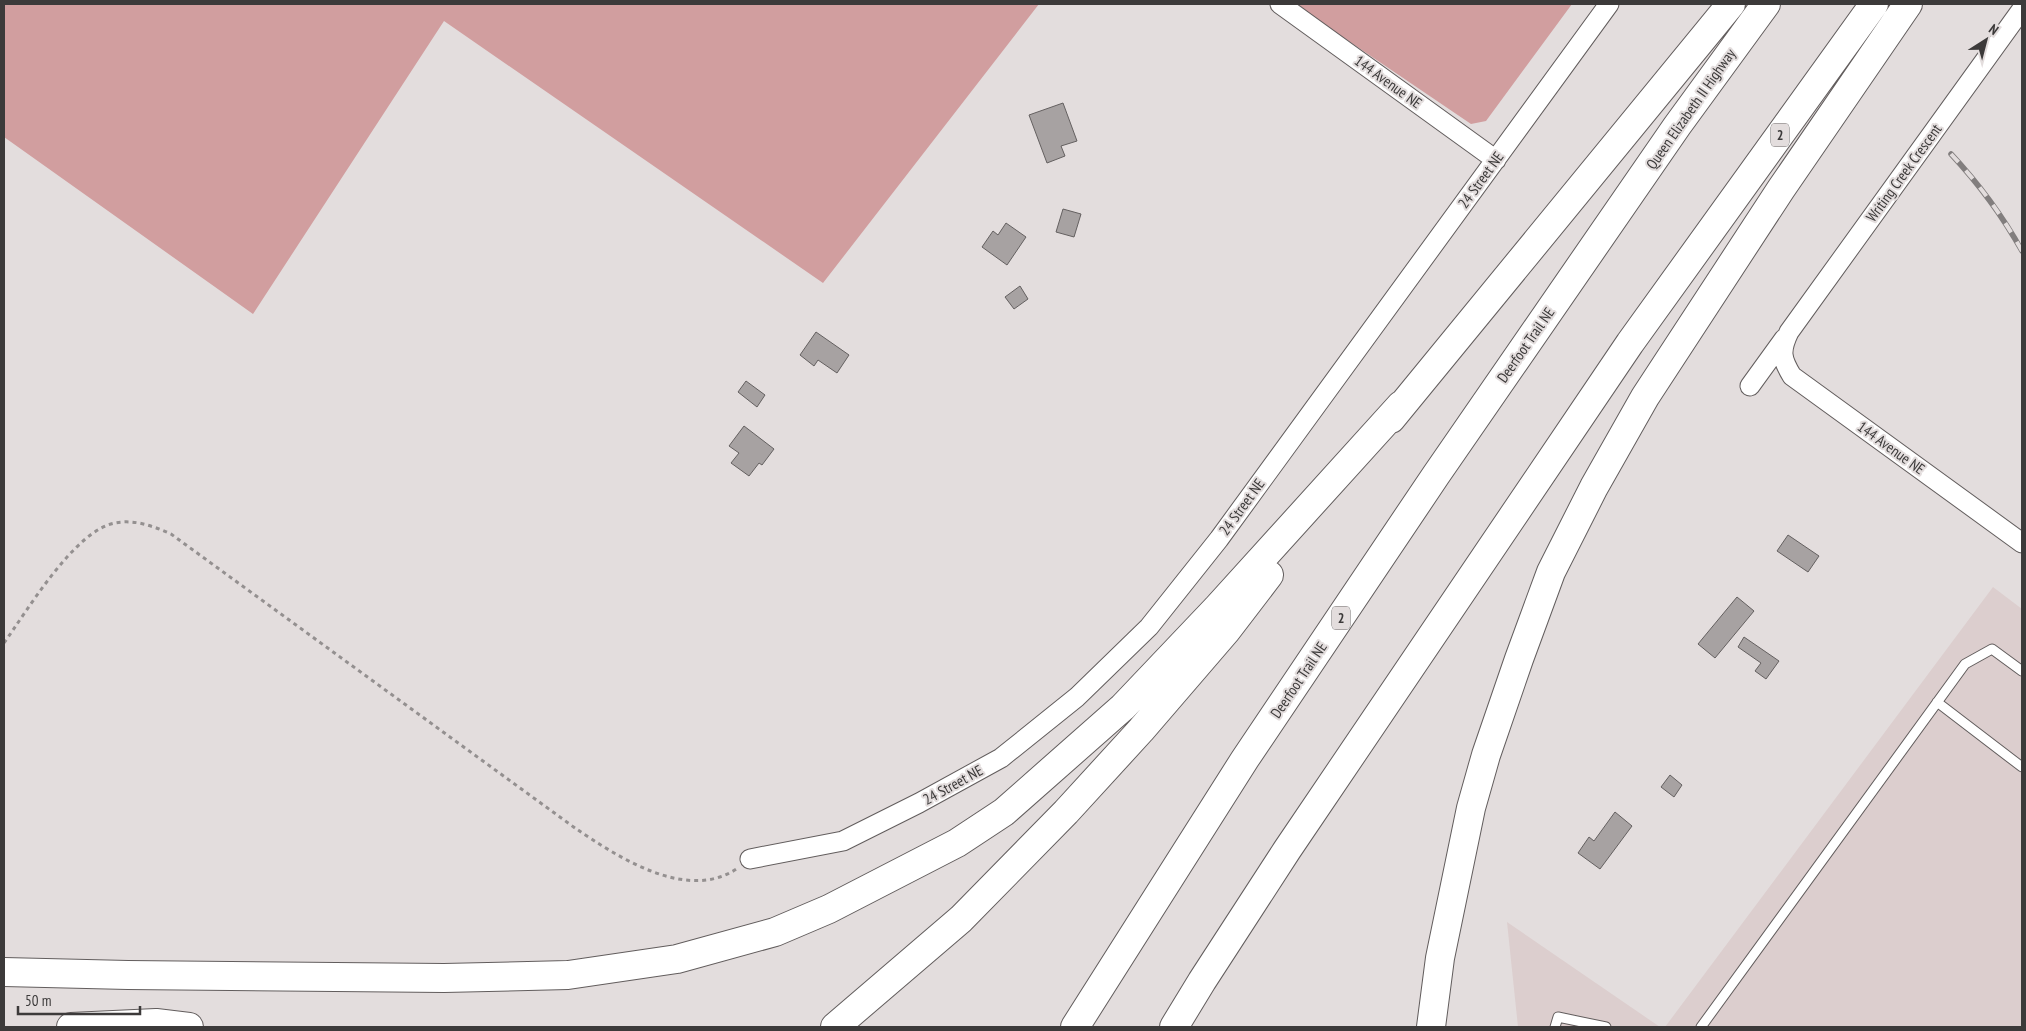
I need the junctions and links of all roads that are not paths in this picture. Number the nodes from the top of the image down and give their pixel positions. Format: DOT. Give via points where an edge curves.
graph roads {
  1 [pos="1280,4"];
  2 [pos="1609,4"];
  3 [pos="1731,4"];
  4 [pos="1766,4"];
  5 [pos="1874,4"];
  6 [pos="1908,4"];
  7 [pos="2022,9"];
  8 [pos="1496,160"];
  9 [pos="1616,215"];
  10 [pos="1788,335"];
  11 [pos="1750,386"];
  12 [pos="1401,405"];
  13 [pos="2022,543"];
  14 [pos="2022,671"];
  15 [pos="1937,702"];
  16 [pos="2022,767"];
  17 [pos="750,859"];
  18 [pos="1440,958"];
  19 [pos="4,972"];
  20 [pos="71,1027"];
  21 [pos="189,1027"];
  22 [pos="835,1027"];
  23 [pos="1075,1027"];
  24 [pos="1174,1027"];
  25 [pos="1431,1027"];
  26 [pos="1440,1027"];
  27 [pos="1555,1027"];
  28 [pos="1606,1027"];
  29 [pos="1701,1027"];
  1 -- 8 [label="street, 144 Avenue NE"];
  2 -- 8 [label="street, 24 Street NE"];
  3 -- 12 [label="highway"];
  4 -- 9 [label="highway, Queen Elizabeth II Highway / 2"];
  5 -- 24 [label="highway, 2" via="1624,352 1287,850"];
  6 -- 18 [label="highway" via="1781,189 1645,397 1551,572 1486,755 1471,808"];
  7 -- 10 [label="street, Writing Creek Crescent"];
  8 -- 17 [label="street, 24 Street NE" via="1219,539 1149,627 1077,697 1000,758 919,804 842,841"];
  9 -- 23 [label="highway, Deerfoot Trail NE / 2" via="1245,759"];
  10 -- 11 [label="street, Writing Creek Crescent"];
  10 -- 13 [label="street, 144 Avenue NE" via="1782,356 1792,376"];
  12 -- 19 [label="highway" via="1123,707 1004,812 941,852 829,909 775,932 677,959 568,974 444,978"];
  12 -- 22 [label="highway" via="1226,630 1112,763 961,919"];
  14 -- 15 [label="lane" via="1992,648 1965,664"];
  15 -- 16 [label="lane"];
  15 -- 29 [label="lane"];
  18 -- 25 [label="highway"];
  18 -- 26 [label="highway"];
  20 -- 21 [label="highway" via="156,1023"];
  27 -- 28 [label="lane" via="1558,1017"];
}
